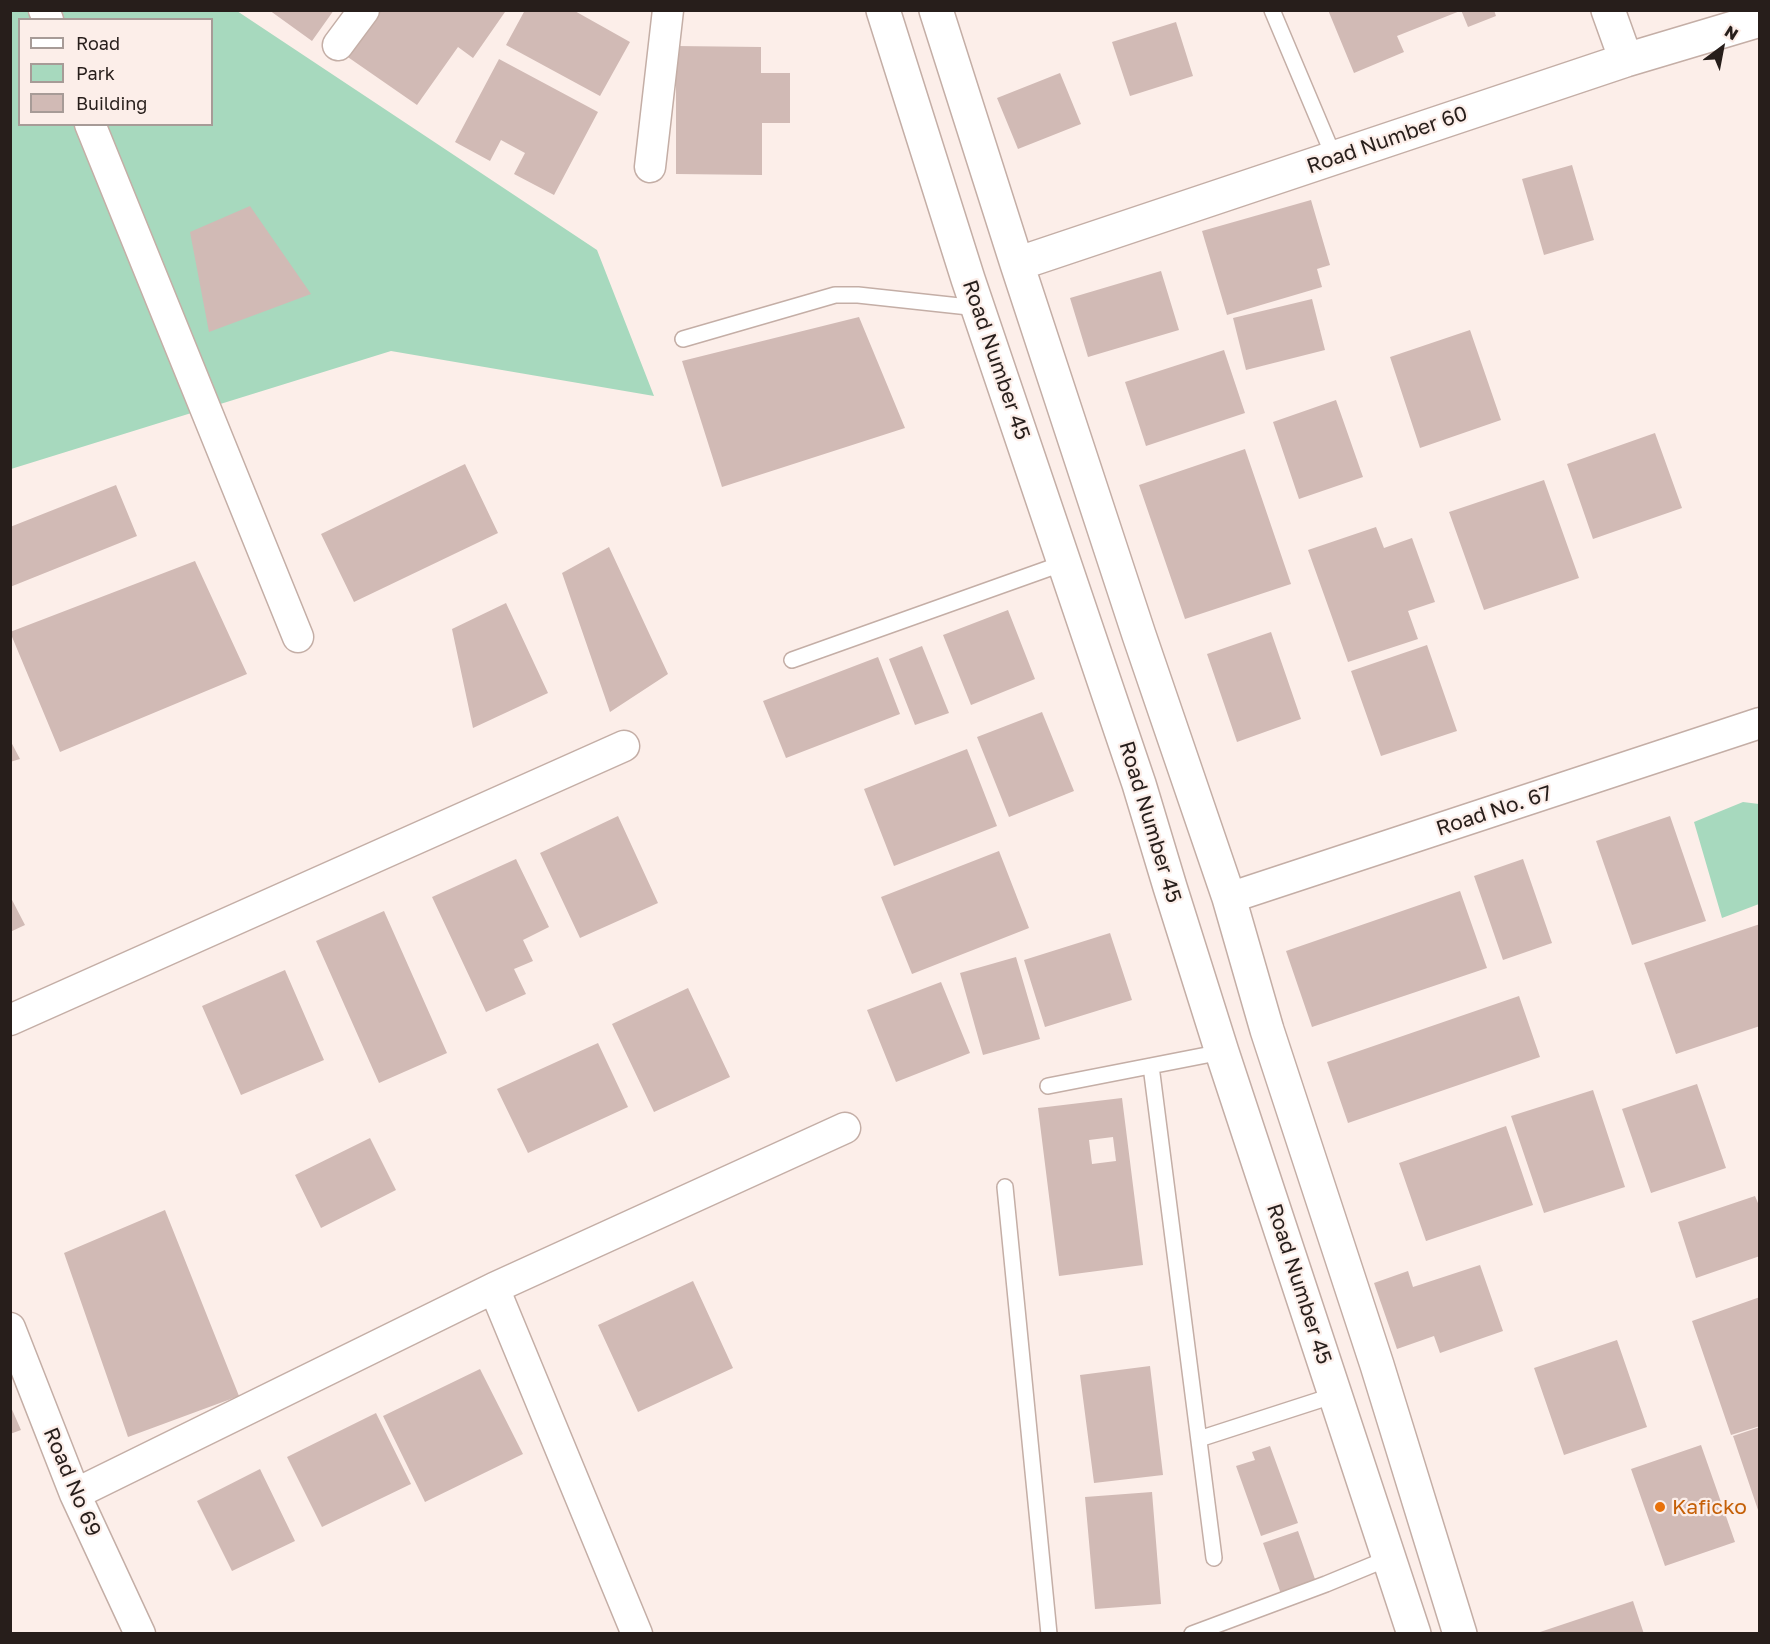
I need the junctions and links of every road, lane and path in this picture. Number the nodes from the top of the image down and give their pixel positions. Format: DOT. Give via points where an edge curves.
graph roads {
  1 [pos="364,10"];
  2 [pos="668,10"];
  3 [pos="883,10"];
  4 [pos="936,10"];
  5 [pos="1272,10"];
  6 [pos="1608,10"];
  7 [pos="1760,20"];
  8 [pos="338,45"];
  9 [pos="1626,60"];
  10 [pos="91,126"];
  11 [pos="1334,158"];
  12 [pos="650,167"];
  13 [pos="1017,264"];
  14 [pos="978,308"];
  15 [pos="683,339"];
  16 [pos="1064,562"];
  17 [pos="298,637"];
  18 [pos="792,660"];
  19 [pos="1760,723"];
  20 [pos="624,746"];
  21 [pos="1229,898"];
  22 [pos="10,1020"];
  23 [pos="1222,1052"];
  24 [pos="1150,1066"];
  25 [pos="1048,1086"];
  26 [pos="845,1128"];
  27 [pos="1005,1187"];
  28 [pos="494,1288"];
  29 [pos="10,1329"];
  30 [pos="1335,1395"];
  31 [pos="1198,1439"];
  32 [pos="75,1494"];
  33 [pos="1214,1558"];
  34 [pos="1389,1558"];
  35 [pos="140,1634"];
  36 [pos="637,1634"];
  37 [pos="1049,1634"];
  38 [pos="1192,1634"];
  39 [pos="1414,1634"];
  40 [pos="1460,1634"];
  1 -- 8 [label="street"];
  2 -- 12 [label="street"];
  3 -- 14 [label="main road, Road Number 45"];
  4 -- 13 [label="main road"];
  5 -- 11 [label="lane"];
  6 -- 9 [label="main road"];
  7 -- 9 [label="main road, Road Number 60"];
  9 -- 11 [label="main road, Road Number 60"];
  10 -- 17 [label="street"];
  11 -- 13 [label="main road, Road Number 60"];
  13 -- 21 [label="main road"];
  14 -- 15 [label="lane" via="835,295"];
  14 -- 16 [label="main road, Road Number 45"];
  16 -- 18 [label="lane"];
  16 -- 23 [label="main road, Road Number 45" via="1140,784"];
  19 -- 21 [label="street, Road No. 67"];
  20 -- 22 [label="street"];
  21 -- 40 [label="main road" via="1267,1030"];
  23 -- 24 [label="lane"];
  23 -- 30 [label="main road, Road Number 45"];
  24 -- 25 [label="lane"];
  24 -- 31 [label="lane"];
  26 -- 28 [label="street"];
  27 -- 37 [label="lane"];
  28 -- 32 [label="street"];
  28 -- 36 [label="street"];
  29 -- 32 [label="street, Road No 69"];
  30 -- 31 [label="lane"];
  30 -- 34 [label="main road, Road Number 45"];
  31 -- 33 [label="lane"];
  32 -- 35 [label="street, Road No 69"];
  34 -- 38 [label="lane"];
  34 -- 39 [label="main road, Road Number 45"];
}
